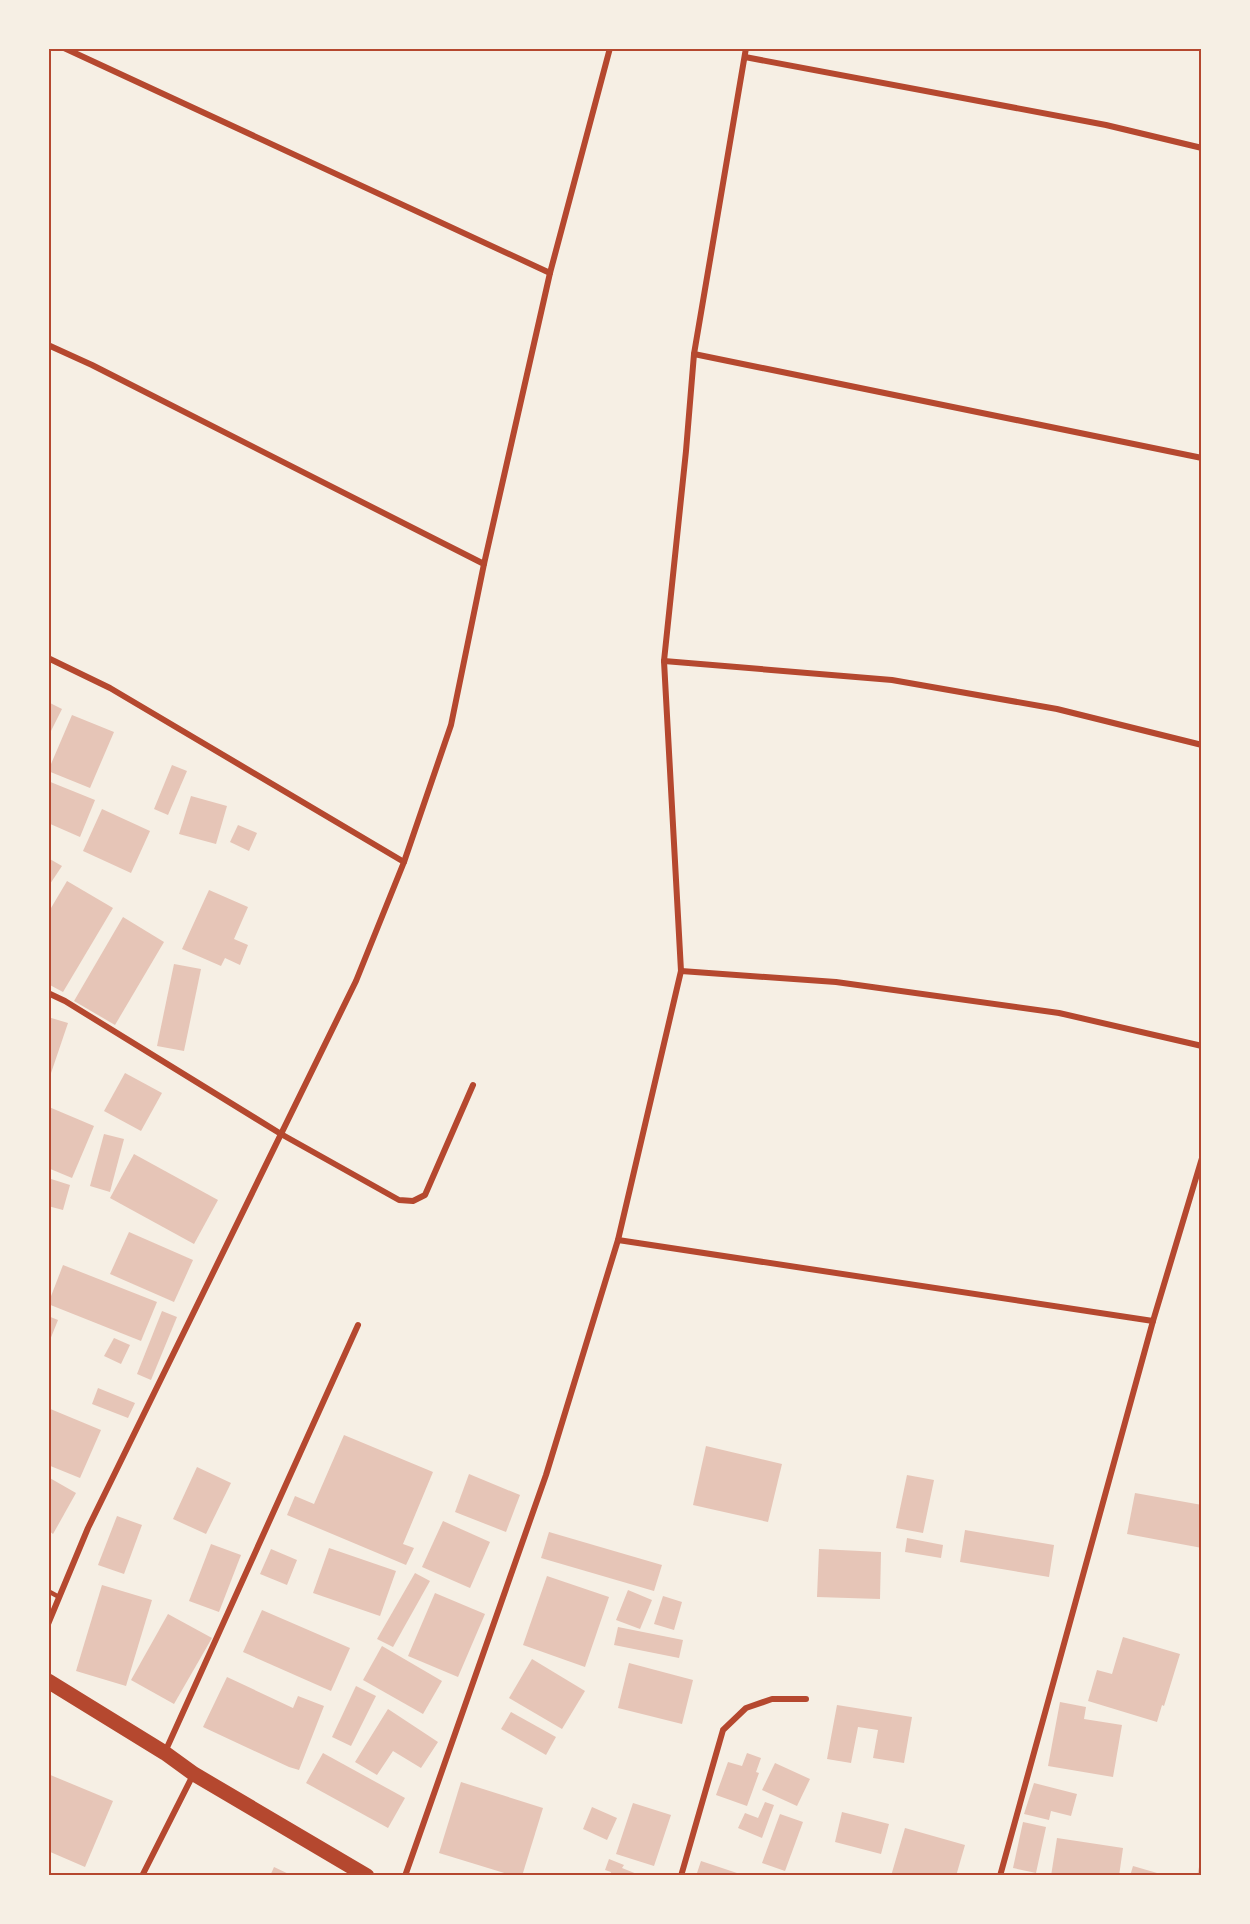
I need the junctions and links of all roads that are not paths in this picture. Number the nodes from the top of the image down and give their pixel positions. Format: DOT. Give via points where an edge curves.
graph roads {
  1 [pos="63,48"];
  2 [pos="610,48"];
  3 [pos="746,48"];
  4 [pos="745,57"];
  5 [pos="1202,148"];
  6 [pos="550,273"];
  7 [pos="48,345"];
  8 [pos="694,354"];
  9 [pos="1202,458"];
  10 [pos="484,564"];
  11 [pos="48,658"];
  12 [pos="664,661"];
  13 [pos="1202,745"];
  14 [pos="404,862"];
  15 [pos="681,971"];
  16 [pos="48,993"];
  17 [pos="1202,1046"];
  18 [pos="472,1085"];
  19 [pos="281,1134"];
  20 [pos="1202,1158"];
  21 [pos="618,1240"];
  22 [pos="1153,1320"];
  23 [pos="358,1325"];
  24 [pos="48,1591"];
  25 [pos="59,1597"];
  26 [pos="48,1624"];
  27 [pos="48,1681"];
  28 [pos="806,1699"];
  29 [pos="165,1753"];
  30 [pos="194,1774"];
  31 [pos="142,1876"];
  32 [pos="367,1876"];
  33 [pos="405,1876"];
  34 [pos="681,1876"];
  35 [pos="1000,1876"];
  1 -- 6 [label="street"];
  2 -- 6 [label="street"];
  3 -- 4 [label="street"];
  4 -- 5 [label="street" via="1106,125"];
  4 -- 8 [label="street"];
  6 -- 10 [label="street"];
  7 -- 10 [label="street"];
  8 -- 9 [label="street"];
  8 -- 12 [label="street"];
  10 -- 14 [label="street" via="451,725"];
  11 -- 14 [label="street" via="110,688"];
  12 -- 13 [label="street" via="892,680 1057,710"];
  12 -- 15 [label="street"];
  14 -- 19 [label="street" via="356,981"];
  15 -- 17 [label="street" via="836,982 1059,1013"];
  15 -- 21 [label="street"];
  16 -- 19 [label="street"];
  18 -- 19 [label="street" via="425,1195 413,1201 399,1200"];
  19 -- 25 [label="street" via="88,1528"];
  20 -- 22 [label="street"];
  21 -- 22 [label="street"];
  21 -- 33 [label="street" via="546,1475"];
  22 -- 35 [label="street"];
  23 -- 29 [label="street"];
  24 -- 25 [label="lane"];
  25 -- 26 [label="street"];
  27 -- 29 [label="main road"];
  28 -- 34 [label="street" via="772,1699 746,1708 723,1731"];
  29 -- 30 [label="main road"];
  30 -- 31 [label="street"];
  30 -- 32 [label="main road"];
}
